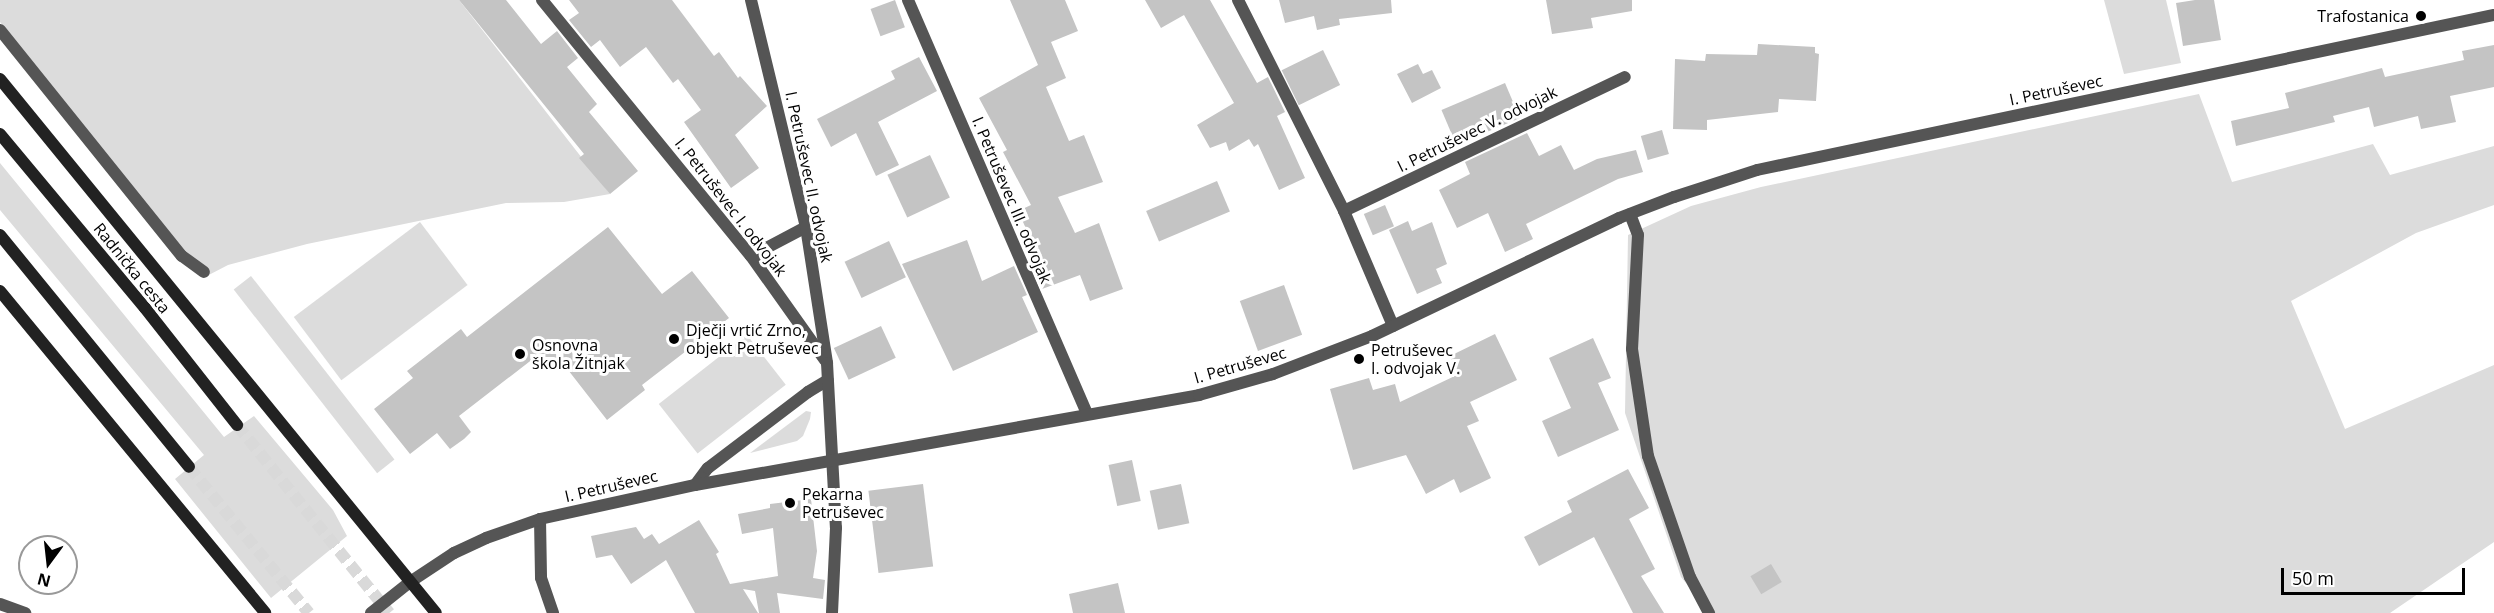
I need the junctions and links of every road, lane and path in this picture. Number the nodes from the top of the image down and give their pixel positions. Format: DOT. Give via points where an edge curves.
graph roads {
  1 [pos="542,0"];
  2 [pos="751,0"];
  3 [pos="908,0"];
  4 [pos="1239,0"];
  5 [pos="2494,15"];
  6 [pos="0,30"];
  7 [pos="1624,77"];
  8 [pos="0,79"];
  9 [pos="0,134"];
  10 [pos="1344,211"];
  11 [pos="1630,214"];
  12 [pos="806,227"];
  13 [pos="0,235"];
  14 [pos="751,256"];
  15 [pos="204,272"];
  16 [pos="0,291"];
  17 [pos="1393,326"];
  18 [pos="827,363"];
  19 [pos="828,380"];
  20 [pos="1087,413"];
  21 [pos="237,425"];
  22 [pos="831,460"];
  23 [pos="189,466"];
  24 [pos="695,485"];
  25 [pos="540,519"];
  26 [pos="410,582"];
  27 [pos="0,604"];
  28 [pos="25,613"];
  29 [pos="265,613"];
  30 [pos="371,613"];
  31 [pos="436,613"];
  32 [pos="553,613"];
  33 [pos="832,613"];
  34 [pos="1709,613"];
  1 -- 14 [label="street, I. Petruševec I. odvojak"];
  2 -- 12 [label="street, I. Petruševec II. odvojak"];
  3 -- 20 [label="street, I. Petruševec III. odvojak"];
  4 -- 10 [label="street"];
  5 -- 11 [label="street, I. Petruševec" via="1757,170"];
  6 -- 15 [label="street" via="182,256"];
  7 -- 10 [label="street, I. Petruševec V. odvojak"];
  8 -- 26 [label="main road"];
  9 -- 21 [label="main road, Radnička cesta"];
  10 -- 17 [label="street"];
  11 -- 17 [label="street, I. Petruševec"];
  11 -- 34 [label="street" via="1638,235 1632,349 1648,456 1690,577"];
  12 -- 14 [label="street"];
  12 -- 18 [label="street, I. Petruševec II. odvojak"];
  13 -- 23 [label="main road"];
  14 -- 18 [label="street, I. Petruševec I. odvojak"];
  16 -- 29 [label="main road"];
  17 -- 20 [label="street, I. Petruševec" via="1337,352 1262,378 1199,395"];
  18 -- 19 [label="street"];
  19 -- 22 [label="street"];
  19 -- 24 [label="street" via="708,468"];
  20 -- 22 [label="street, I. Petruševec"];
  22 -- 24 [label="street, I. Petruševec"];
  22 -- 33 [label="street" via="836,528"];
  24 -- 25 [label="street, I. Petruševec"];
  25 -- 26 [label="street, I. Petruševec" via="486,537"];
  25 -- 32 [label="street" via="541,578"];
  26 -- 30 [label="street, I. Petruševec"];
  26 -- 31 [label="main road"];
  27 -- 28 [label="street"];
}
